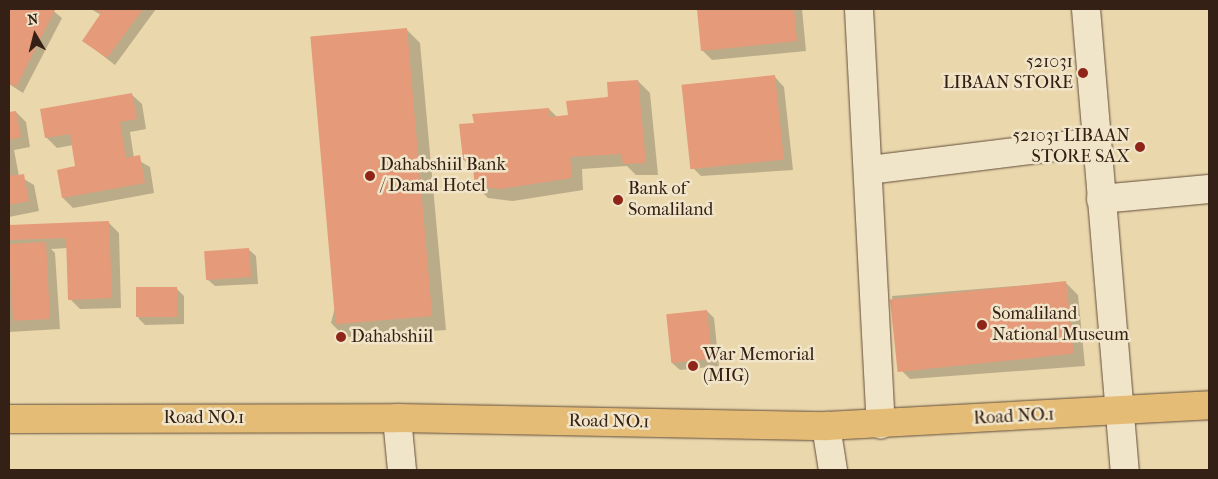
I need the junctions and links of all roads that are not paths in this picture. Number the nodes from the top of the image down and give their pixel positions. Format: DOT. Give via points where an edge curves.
graph roads {
  1 [pos="859,9"];
  2 [pos="1086,9"];
  3 [pos="1094,142"];
  4 [pos="870,170"];
  5 [pos="1209,189"];
  6 [pos="1101,199"];
  7 [pos="1209,405"];
  8 [pos="1119,412"];
  9 [pos="397,418"];
  10 [pos="9,419"];
  11 [pos="881,424"];
  12 [pos="826,426"];
  13 [pos="402,470"];
  14 [pos="833,470"];
  15 [pos="1126,470"];
  1 -- 4 [label="street"];
  2 -- 3 [label="street"];
  3 -- 4 [label="street"];
  3 -- 6 [label="street"];
  4 -- 11 [label="street"];
  5 -- 6 [label="street"];
  6 -- 8 [label="street"];
  7 -- 8 [label="highway, Road NO.1"];
  8 -- 11 [label="highway, Road NO.1"];
  8 -- 15 [label="street"];
  9 -- 10 [label="highway, Road NO.1"];
  9 -- 12 [label="highway, Road NO.1"];
  9 -- 13 [label="street"];
  11 -- 12 [label="highway, Road NO.1"];
  12 -- 14 [label="street"];
}
